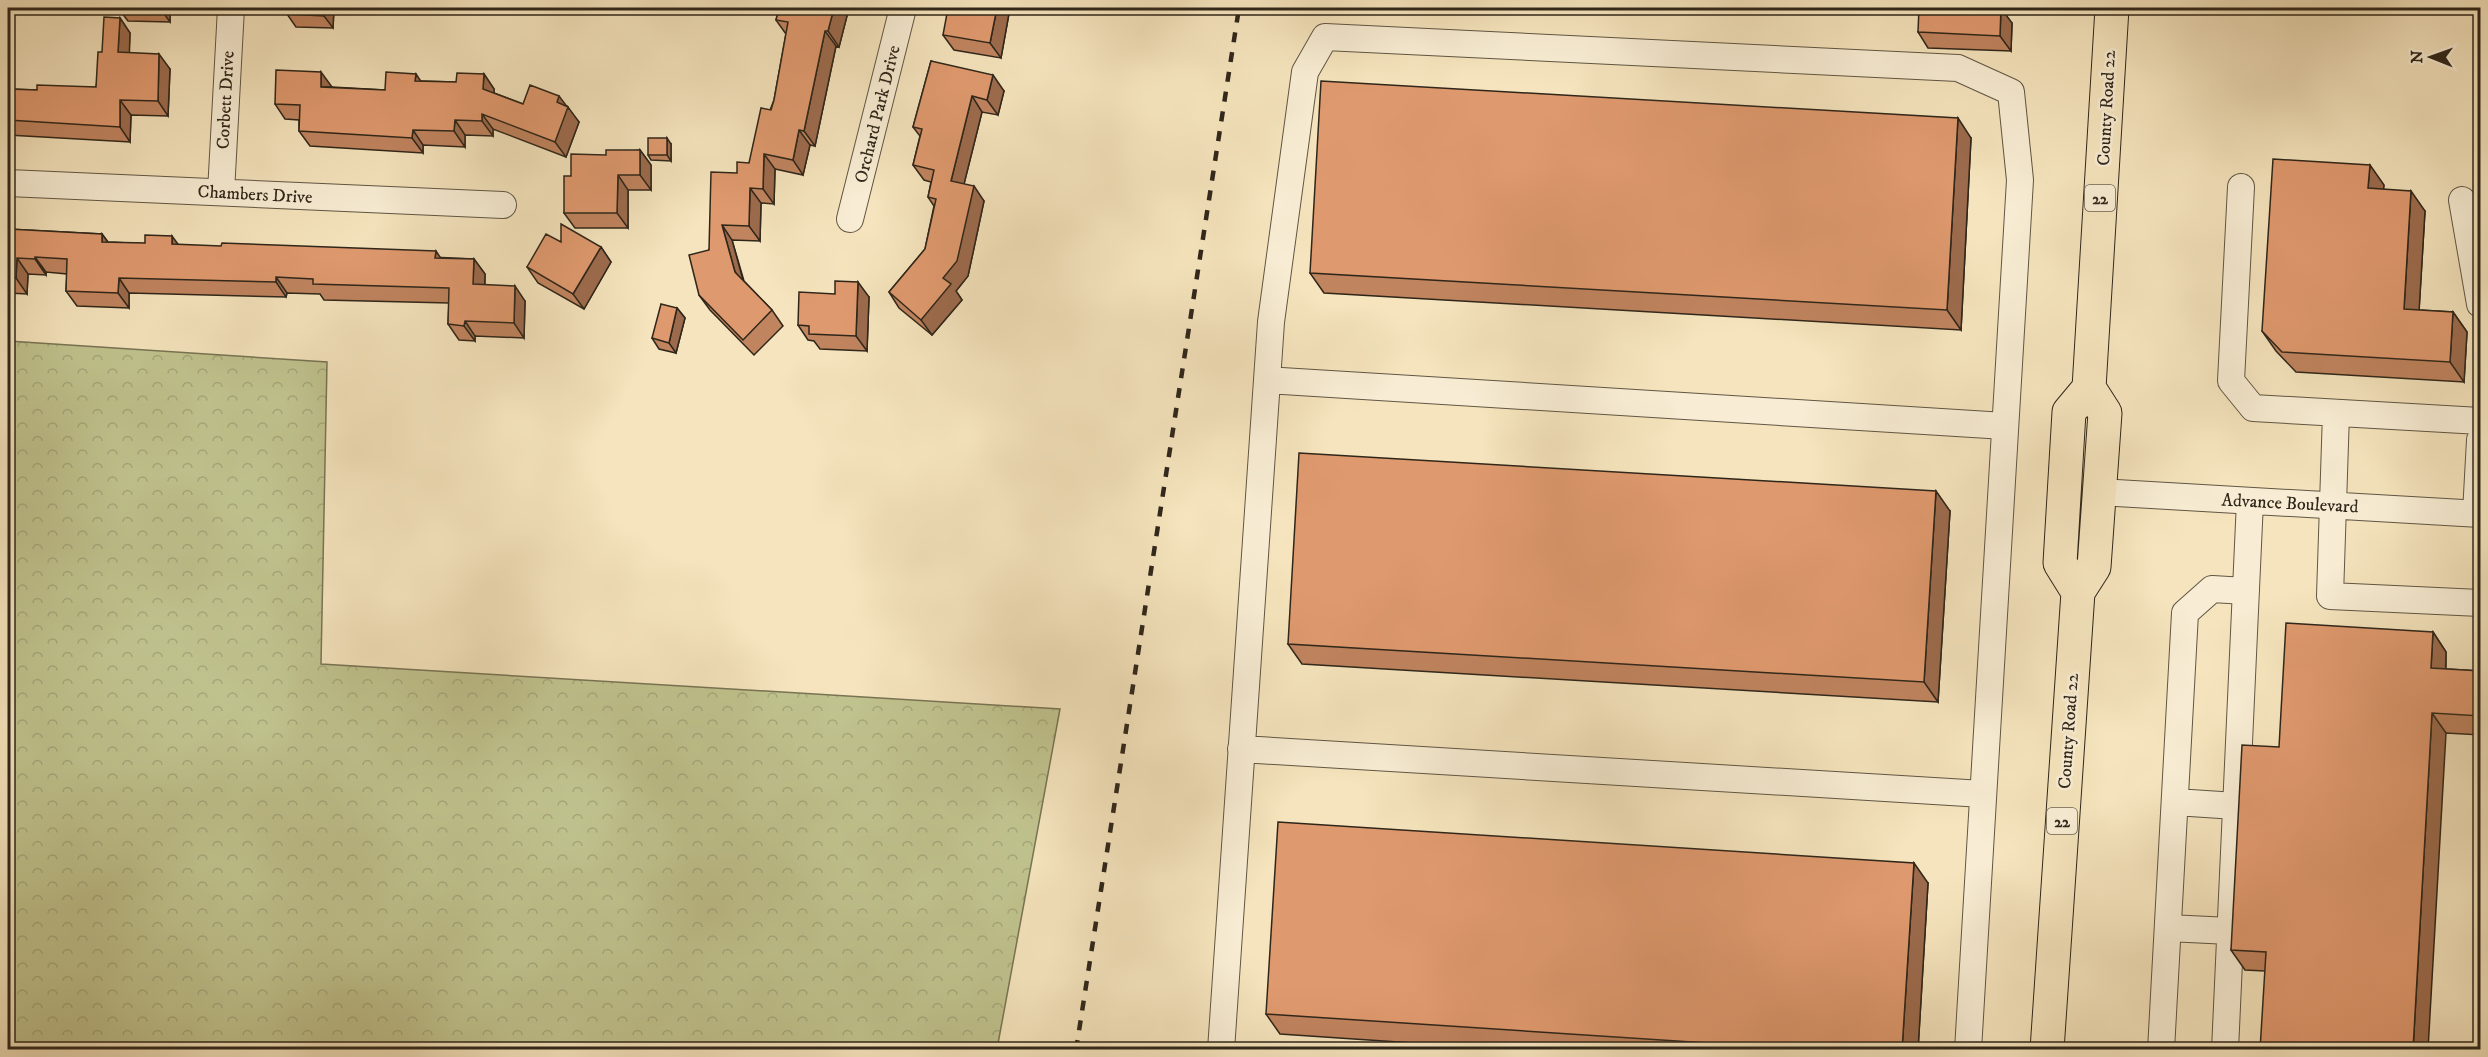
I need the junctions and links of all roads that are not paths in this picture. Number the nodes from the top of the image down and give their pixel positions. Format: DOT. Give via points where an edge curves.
graph roads {
  1 [pos="231,8"];
  2 [pos="903,8"];
  3 [pos="2112,8"];
  4 [pos="8,183"];
  5 [pos="2241,188"];
  6 [pos="221,192"];
  7 [pos="2462,201"];
  8 [pos="503,206"];
  9 [pos="850,219"];
  10 [pos="2481,304"];
  11 [pos="1267,380"];
  12 [pos="2089,388"];
  13 [pos="2336,413"];
  14 [pos="2481,421"];
  15 [pos="2005,426"];
  16 [pos="2481,440"];
  17 [pos="2099,492"];
  18 [pos="2250,501"];
  19 [pos="2334,505"];
  20 [pos="2478,514"];
  21 [pos="2246,591"];
  22 [pos="2078,592"];
  23 [pos="2481,603"];
  24 [pos="1241,749"];
  25 [pos="1983,794"];
  26 [pos="2175,802"];
  27 [pos="2236,806"];
  28 [pos="2168,928"];
  29 [pos="2230,932"];
  30 [pos="1221,1050"];
  31 [pos="1968,1050"];
  32 [pos="2047,1050"];
  33 [pos="2161,1050"];
  34 [pos="2225,1050"];
  1 -- 6 [label="street, Corbett Drive"];
  2 -- 9 [label="street, Orchard Park Drive"];
  3 -- 12 [label="main road, County Road 22 / 22"];
  4 -- 6 [label="street, Chambers Drive"];
  5 -- 13 [label="street" via="2231,381 2253,408"];
  6 -- 8 [label="street, Chambers Drive"];
  7 -- 10 [label="street"];
  11 -- 15 [label="street"];
  11 -- 15 [label="street" via="1271,322 1305,72 1325,37 1958,68 2011,92 2020,180"];
  11 -- 24 [label="street"];
  12 -- 17 [label="main road, County Road 22 / 22" via="2105,413"];
  12 -- 22 [label="main road" via="2069,412 2060,563"];
  13 -- 14 [label="street"];
  13 -- 19 [label="street"];
  15 -- 25 [label="street"];
  16 -- 20 [label="street"];
  17 -- 18 [label="street, Advance Boulevard"];
  17 -- 22 [label="main road, County Road 22 / 22" via="2094,567"];
  18 -- 19 [label="street, Advance Boulevard"];
  18 -- 21 [label="street"];
  19 -- 20 [label="street, Advance Boulevard"];
  19 -- 23 [label="street" via="2330,596"];
  21 -- 26 [label="street" via="2212,590 2185,613"];
  21 -- 27 [label="street"];
  22 -- 32 [label="main road, County Road 22 / 22"];
  24 -- 25 [label="street"];
  24 -- 30 [label="street"];
  25 -- 31 [label="street"];
  26 -- 27 [label="street"];
  26 -- 28 [label="street"];
  27 -- 29 [label="street"];
  28 -- 29 [label="street"];
  28 -- 33 [label="street"];
  29 -- 34 [label="street"];
}
